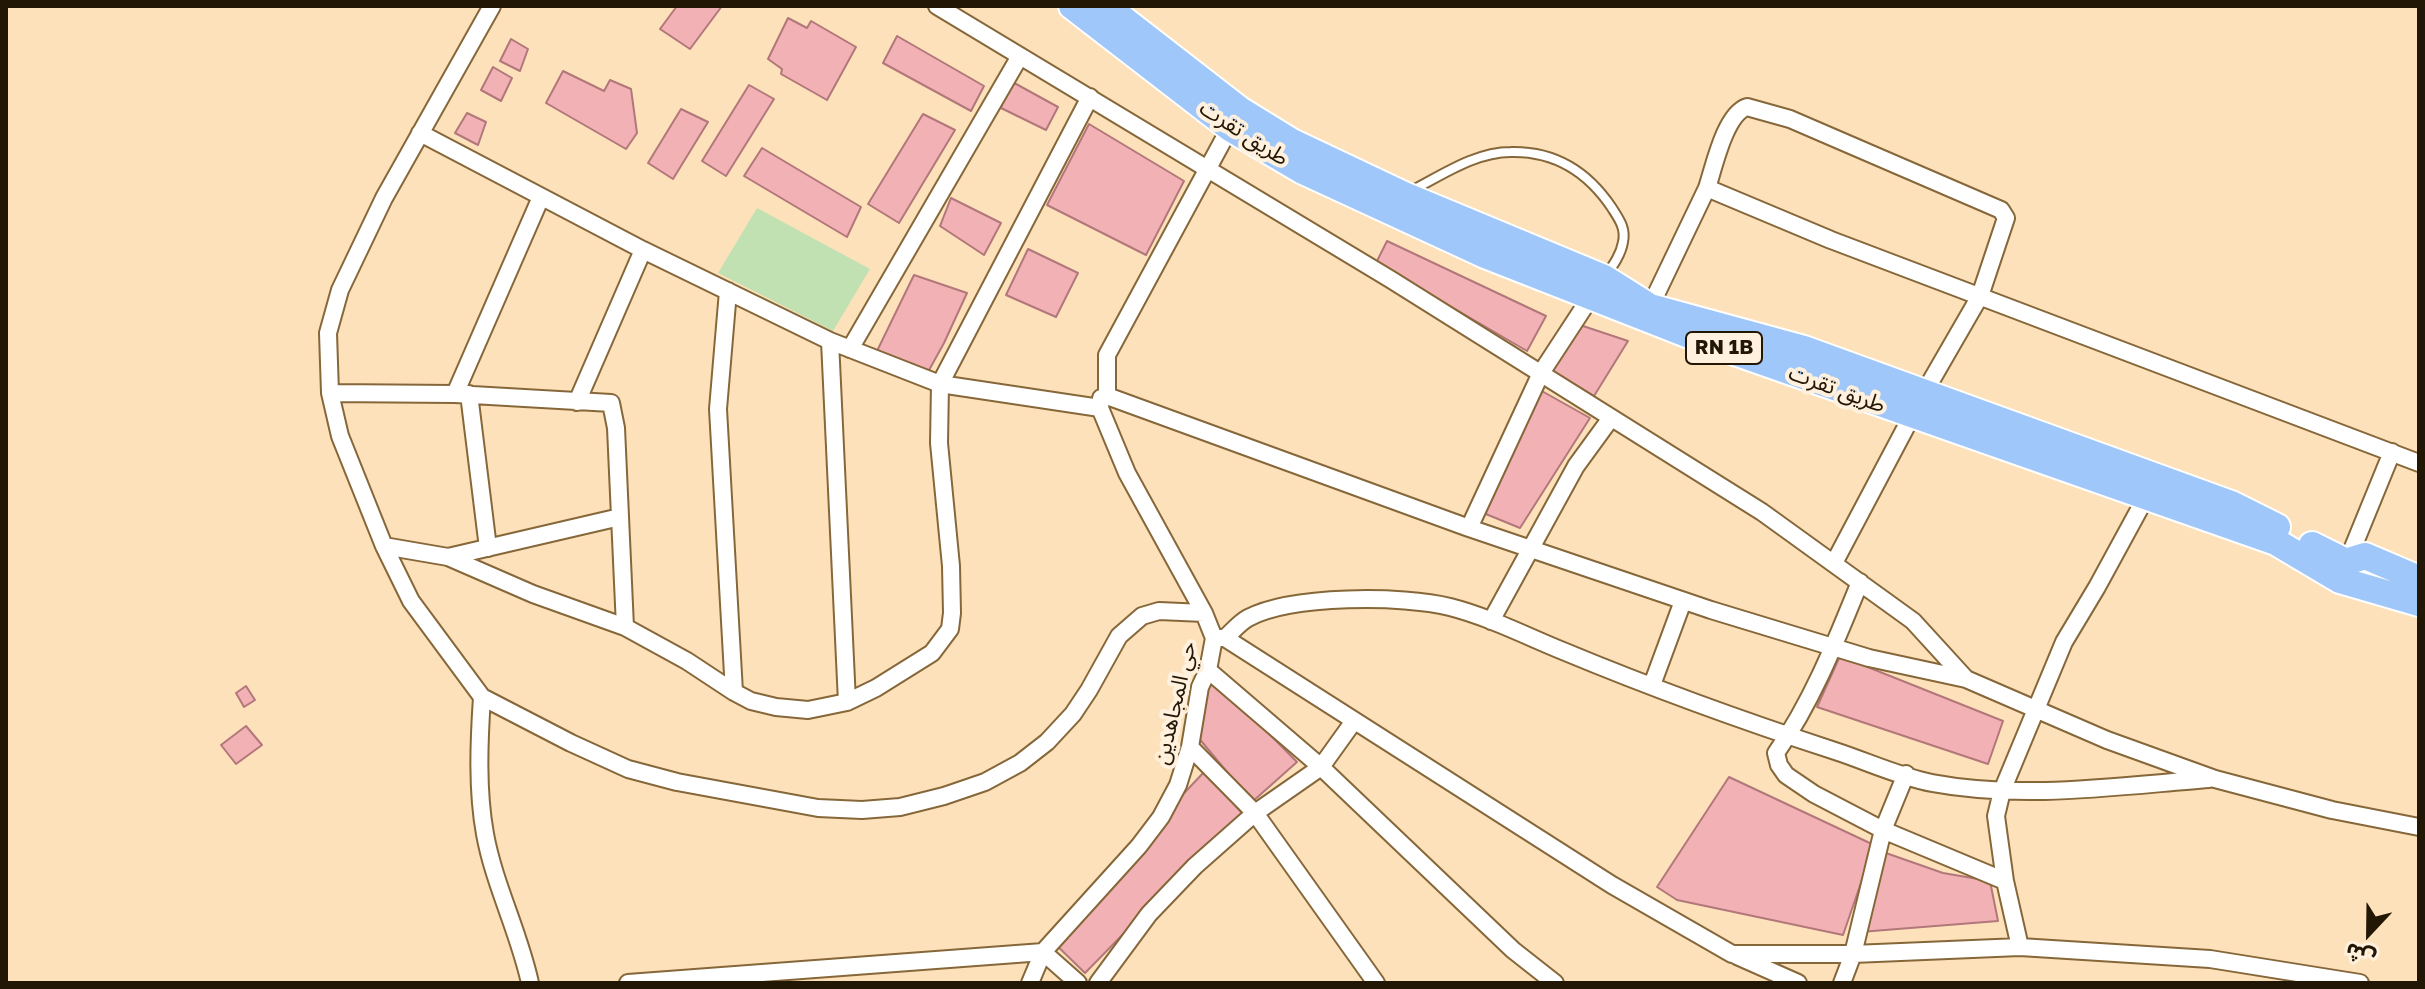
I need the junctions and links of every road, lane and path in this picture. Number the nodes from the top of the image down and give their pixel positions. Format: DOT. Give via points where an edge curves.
graph roads {
  1 [pos="492,6"];
  2 [pos="937,6"];
  3 [pos="1072,6"];
  4 [pos="1106,6"];
  5 [pos="1020,56"];
  6 [pos="1090,97"];
  7 [pos="1235,119"];
  8 [pos="420,133"];
  9 [pos="1206,170"];
  10 [pos="1707,188"];
  11 [pos="541,197"];
  12 [pos="1396,203"];
  13 [pos="643,250"];
  14 [pos="1597,288"];
  15 [pos="728,291"];
  16 [pos="1980,296"];
  17 [pos="1650,307"];
  18 [pos="830,341"];
  19 [pos="850,349"];
  20 [pos="1541,373"];
  21 [pos="940,384"];
  22 [pos="330,393"];
  23 [pos="462,394"];
  24 [pos="577,402"];
  25 [pos="1104,402"];
  26 [pos="1919,404"];
  27 [pos="1611,418"];
  28 [pos="2392,452"];
  29 [pos="2419,463"];
  30 [pos="2146,497"];
  31 [pos="620,517"];
  32 [pos="1469,528"];
  33 [pos="384,546"];
  34 [pos="488,548"];
  35 [pos="1532,548"];
  36 [pos="448,557"];
  37 [pos="1834,563"];
  38 [pos="2343,571"];
  39 [pos="2419,579"];
  40 [pos="1860,582"];
  41 [pos="1683,601"];
  42 [pos="2419,603"];
  43 [pos="1204,613"];
  44 [pos="1491,621"];
  45 [pos="625,627"];
  46 [pos="1219,638"];
  47 [pos="1834,647"];
  48 [pos="1208,670"];
  49 [pos="1966,679"];
  50 [pos="1652,685"];
  51 [pos="734,692"];
  52 [pos="482,697"];
  53 [pos="847,702"];
  54 [pos="2036,710"];
  55 [pos="1354,721"];
  56 [pos="1789,736"];
  57 [pos="1190,747"];
  58 [pos="1321,767"];
  59 [pos="1906,774"];
  60 [pos="2215,779"];
  61 [pos="2002,791"];
  62 [pos="1255,813"];
  63 [pos="2419,827"];
  64 [pos="1883,830"];
  65 [pos="2005,881"];
  66 [pos="2020,947"];
  67 [pos="1043,952"];
  68 [pos="1732,954"];
  69 [pos="1853,954"];
  70 [pos="530,983"];
  71 [pos="628,983"];
  72 [pos="1030,983"];
  73 [pos="1078,983"];
  74 [pos="1098,983"];
  75 [pos="1376,983"];
  76 [pos="1555,983"];
  77 [pos="1798,983"];
  78 [pos="1842,983"];
  79 [pos="2360,983"];
  1 -- 8 [label="street"];
  2 -- 5 [label="street"];
  3 -- 7 [label="main road, طريق تقرت / RN 1B"];
  4 -- 7 [label="main road, طريق تقرت / RN 1B"];
  5 -- 6 [label="street"];
  5 -- 19 [label="street"];
  6 -- 9 [label="street"];
  6 -- 21 [label="street"];
  7 -- 9 [label="street"];
  7 -- 12 [label="main road, طريق تقرت / RN 1B" via="1303,171"];
  8 -- 11 [label="street"];
  8 -- 22 [label="street" via="340,290 328,333"];
  9 -- 20 [label="street"];
  9 -- 25 [label="street" via="1107,355"];
  10 -- 16 [label="street"];
  10 -- 16 [label="street" via="1729,124 1740,109 1790,119 2001,210 2006,218 2003,231"];
  10 -- 17 [label="street"];
  11 -- 13 [label="street"];
  11 -- 23 [label="street"];
  12 -- 14 [label="main road, طريق تقرت / RN 1B" via="1485,255"];
  12 -- 14 [label="lane" via="1477,157 1510,152 1563,161 1598,189 1623,224 1621,249"];
  13 -- 15 [label="street"];
  13 -- 24 [label="street"];
  14 -- 17 [label="main road, طريق تقرت / RN 1B"];
  14 -- 20 [label="street"];
  14 -- 26 [label="main road, طريق تقرت / RN 1B"];
  15 -- 18 [label="street"];
  15 -- 51 [label="street" via="718,409"];
  16 -- 26 [label="street"];
  16 -- 28 [label="street"];
  17 -- 26 [label="main road, طريق تقرت / RN 1B" via="1804,349"];
  18 -- 19 [label="street"];
  18 -- 53 [label="street"];
  19 -- 21 [label="street"];
  20 -- 27 [label="street"];
  20 -- 32 [label="street"];
  21 -- 25 [label="street"];
  21 -- 53 [label="street" via="950,629 932,653"];
  22 -- 23 [label="street"];
  22 -- 33 [label="street" via="340,436"];
  23 -- 24 [label="street"];
  23 -- 34 [label="street"];
  24 -- 31 [label="street" via="605,401 614,409"];
  25 -- 32 [label="street"];
  25 -- 43 [label="street, حي المجاهدين" via="1127,473"];
  26 -- 30 [label="main road, طريق تقرت / RN 1B"];
  26 -- 37 [label="street"];
  26 -- 38 [label="main road, طريق تقرت / RN 1B" via="2231,504"];
  27 -- 35 [label="street" via="1576,466"];
  27 -- 37 [label="street"];
  28 -- 29 [label="street"];
  28 -- 38 [label="street"];
  30 -- 38 [label="main road, طريق تقرت / RN 1B"];
  30 -- 54 [label="street" via="2064,642"];
  31 -- 34 [label="street"];
  31 -- 45 [label="street"];
  32 -- 35 [label="street"];
  33 -- 36 [label="street"];
  33 -- 52 [label="street" via="411,601"];
  34 -- 36 [label="street"];
  35 -- 41 [label="street"];
  35 -- 44 [label="street"];
  36 -- 45 [label="street"];
  37 -- 40 [label="street"];
  38 -- 39 [label="main road, طريق تقرت / RN 1B" via="2365,556"];
  38 -- 42 [label="main road, طريق تقرت / RN 1B"];
  40 -- 47 [label="street"];
  40 -- 49 [label="street" via="1913,621"];
  41 -- 47 [label="street"];
  41 -- 50 [label="street"];
  43 -- 46 [label="street, حي المجاهدين"];
  43 -- 52 [label="street" via="1159,611 1142,616 1119,636 1081,702 1047,742 985,782 900,807 818,808 677,782 628,769"];
  44 -- 46 [label="street" via="1410,601 1349,600 1264,612"];
  44 -- 50 [label="street"];
  45 -- 51 [label="street"];
  46 -- 48 [label="street, حي المجاهدين"];
  46 -- 55 [label="street"];
  47 -- 49 [label="street"];
  47 -- 56 [label="street"];
  48 -- 57 [label="street, حي المجاهدين"];
  48 -- 58 [label="street"];
  49 -- 54 [label="street"];
  50 -- 56 [label="street"];
  51 -- 53 [label="street" via="751,701 808,710"];
  52 -- 70 [label="street" via="485,834"];
  54 -- 60 [label="street"];
  54 -- 61 [label="street"];
  55 -- 58 [label="street"];
  55 -- 68 [label="street" via="1612,885"];
  56 -- 59 [label="street"];
  56 -- 64 [label="street" via="1776,753 1786,775"];
  57 -- 62 [label="street"];
  57 -- 67 [label="street, حي المجاهدين" via="1161,817"];
  58 -- 62 [label="street"];
  58 -- 76 [label="street" via="1513,950"];
  59 -- 61 [label="street" via="1930,783"];
  59 -- 64 [label="street"];
  60 -- 61 [label="street"];
  60 -- 63 [label="street"];
  61 -- 65 [label="street" via="1996,816"];
  62 -- 74 [label="street" via="1149,914"];
  62 -- 75 [label="street"];
  64 -- 65 [label="street"];
  64 -- 69 [label="street"];
  65 -- 66 [label="street"];
  66 -- 69 [label="street"];
  66 -- 79 [label="street" via="2210,959"];
  67 -- 71 [label="street"];
  67 -- 72 [label="street, حي المجاهدين"];
  67 -- 73 [label="street"];
  68 -- 69 [label="street"];
  68 -- 77 [label="street"];
  69 -- 78 [label="street"];
}
